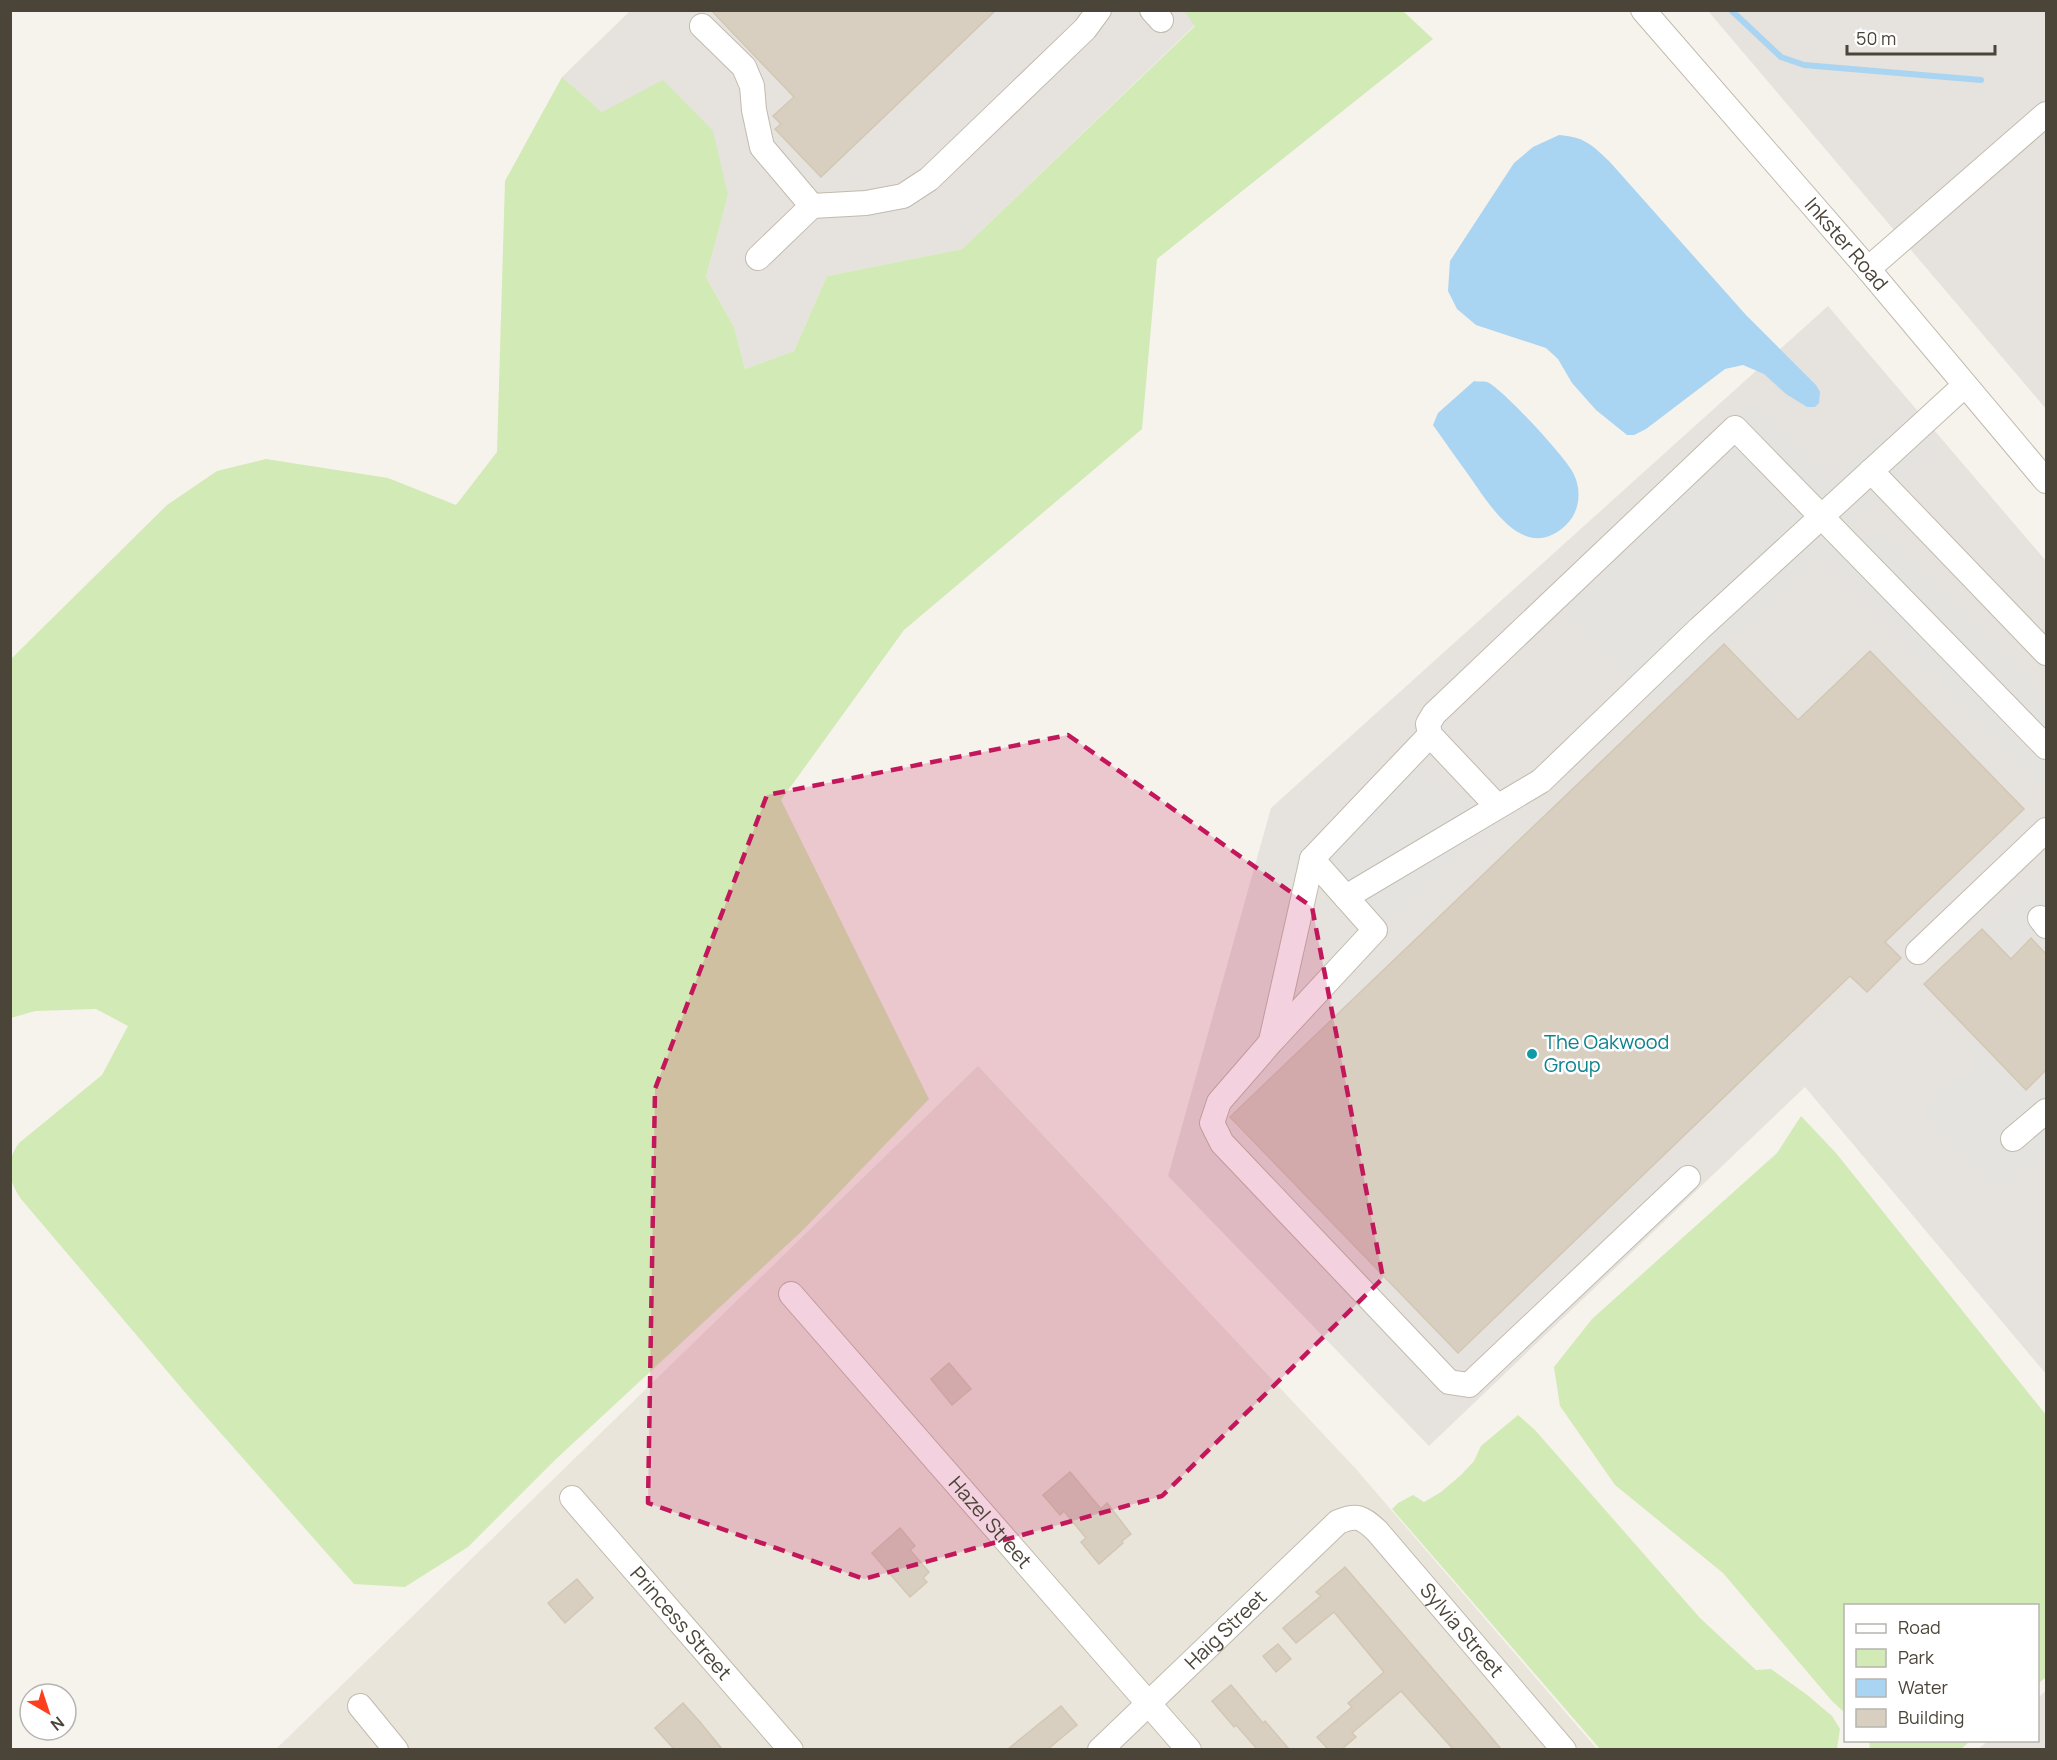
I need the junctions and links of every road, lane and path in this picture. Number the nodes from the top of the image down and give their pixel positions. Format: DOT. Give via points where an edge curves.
graph roads {
  1 [pos="1099,10"];
  2 [pos="1643,10"];
  3 [pos="702,26"];
  4 [pos="2046,114"];
  5 [pos="812,206"];
  6 [pos="758,258"];
  7 [pos="1868,268"];
  8 [pos="1965,385"];
  9 [pos="1871,471"];
  10 [pos="2046,481"];
  11 [pos="1821,517"];
  12 [pos="2046,653"];
  13 [pos="1430,735"];
  14 [pos="2046,747"];
  15 [pos="1497,806"];
  16 [pos="2046,830"];
  17 [pos="1312,859"];
  18 [pos="1346,897"];
  19 [pos="1918,952"];
  20 [pos="1270,1042"];
  21 [pos="2046,1111"];
  22 [pos="2013,1139"];
  23 [pos="1688,1178"];
  24 [pos="791,1294"];
  25 [pos="572,1498"];
  26 [pos="1356,1517"];
  27 [pos="1148,1703"];
  28 [pos="360,1706"];
  29 [pos="396,1749"];
  30 [pos="791,1749"];
  31 [pos="1100,1749"];
  32 [pos="1189,1749"];
  33 [pos="1564,1749"];
  1 -- 5 [label="street" via="928,179 903,196"];
  2 -- 7 [label="street, Inkster Road"];
  3 -- 5 [label="street" via="744,67 752,86 762,147"];
  4 -- 7 [label="street"];
  5 -- 6 [label="street"];
  7 -- 8 [label="street, Inkster Road"];
  8 -- 9 [label="street"];
  8 -- 10 [label="street, Inkster Road"];
  9 -- 11 [label="street"];
  9 -- 12 [label="street"];
  11 -- 13 [label="street" via="1735,428 1434,714 1428,724"];
  11 -- 14 [label="street"];
  11 -- 15 [label="street" via="1541,781"];
  13 -- 15 [label="street"];
  13 -- 17 [label="street"];
  15 -- 18 [label="street"];
  16 -- 19 [label="street"];
  17 -- 18 [label="street"];
  17 -- 20 [label="street"];
  18 -- 20 [label="street" via="1375,930"];
  20 -- 23 [label="street" via="1219,1102 1212,1123 1222,1143 1449,1382 1469,1385"];
  21 -- 22 [label="street"];
  24 -- 27 [label="street, Hazel Street"];
  25 -- 30 [label="street, Princess Street"];
  26 -- 27 [label="street, Haig Street" via="1338,1522"];
  26 -- 33 [label="street, Sylvia Street" via="1377,1531"];
  27 -- 31 [label="street, Haig Street"];
  27 -- 32 [label="street, Hazel Street"];
  28 -- 29 [label="street"];
}
